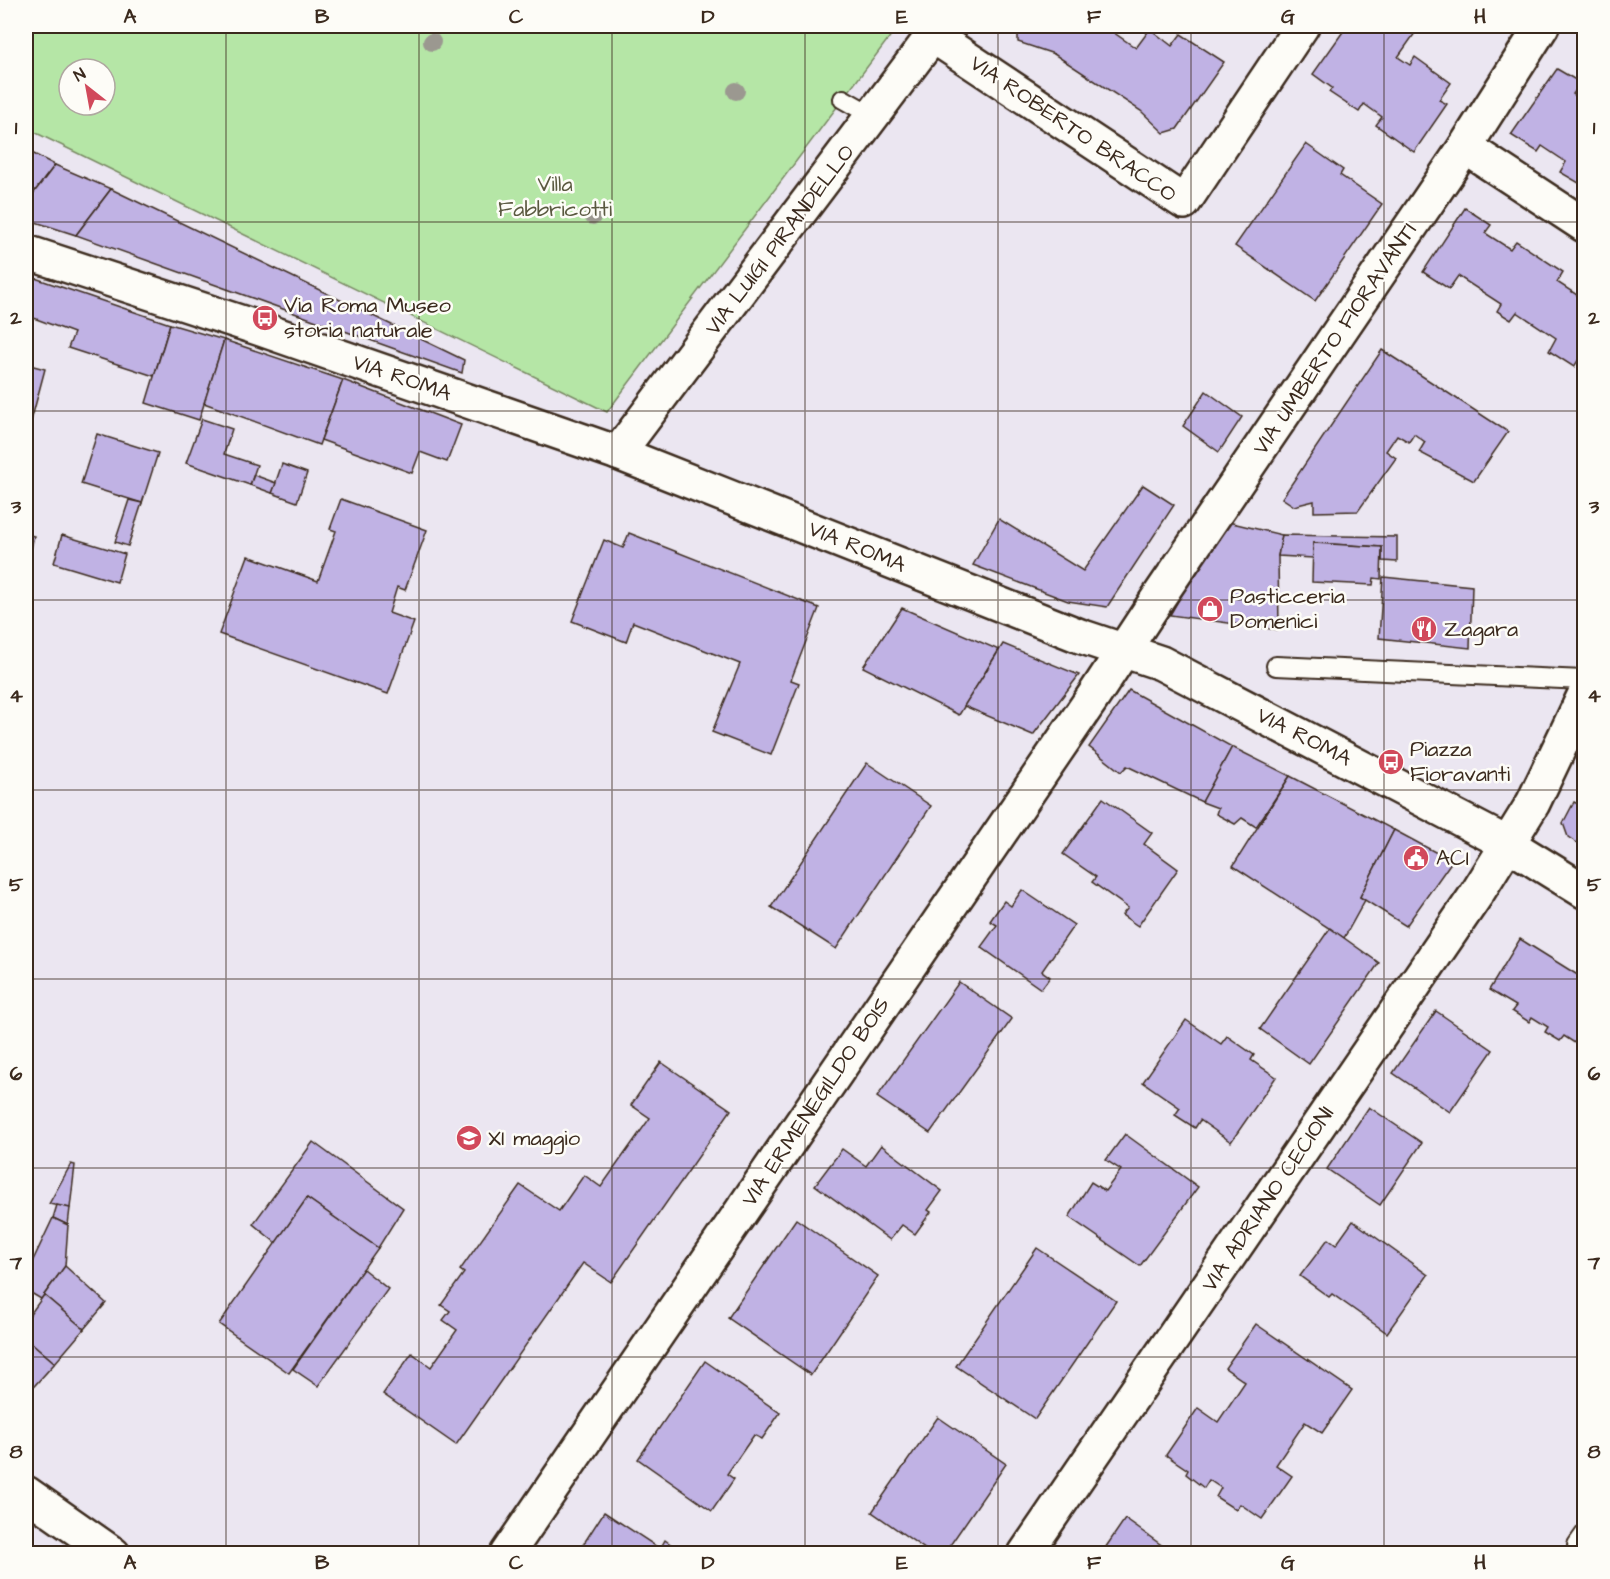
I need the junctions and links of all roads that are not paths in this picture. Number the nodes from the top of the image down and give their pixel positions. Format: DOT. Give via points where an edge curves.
graph roads {
  1 [pos="1302,26"];
  2 [pos="1542,26"];
  3 [pos="936,31"];
  4 [pos="843,99"];
  5 [pos="873,116"];
  6 [pos="1465,147"];
  7 [pos="1584,225"];
  8 [pos="26,252"];
  9 [pos="618,453"];
  10 [pos="1125,650"];
  11 [pos="1276,666"];
  12 [pos="1584,680"];
  13 [pos="1584,696"];
  14 [pos="1508,844"];
  15 [pos="1584,891"];
  16 [pos="26,1493"];
  17 [pos="1584,1535"];
  18 [pos="113,1554"];
  19 [pos="507,1554"];
  20 [pos="1025,1554"];
  21 [pos="1579,1554"];
  1 -- 3 [label="street, VIA ROBERTO BRACCO" via="1184,202"];
  2 -- 6 [label="street, VIA UMBERTO FIORAVANTI"];
  3 -- 5 [label="street, VIA LUIGI PIRANDELLO"];
  4 -- 5 [label="lane"];
  5 -- 9 [label="street, VIA LUIGI PIRANDELLO"];
  6 -- 7 [label="street"];
  6 -- 10 [label="street, VIA UMBERTO FIORAVANTI"];
  8 -- 9 [label="street, VIA ROMA"];
  9 -- 10 [label="street, VIA ROMA" via="1080,636"];
  10 -- 14 [label="street, VIA ROMA" via="1161,663"];
  10 -- 19 [label="street, VIA ERMENEGILDO BOIS"];
  11 -- 12 [label="lane"];
  13 -- 14 [label="street" via="1533,803"];
  14 -- 15 [label="street, VIA ROMA"];
  14 -- 20 [label="street, VIA ADRIANO CECIONI"];
  16 -- 18 [label="street"];
  17 -- 21 [label="lane" via="1577,1545"];
}
